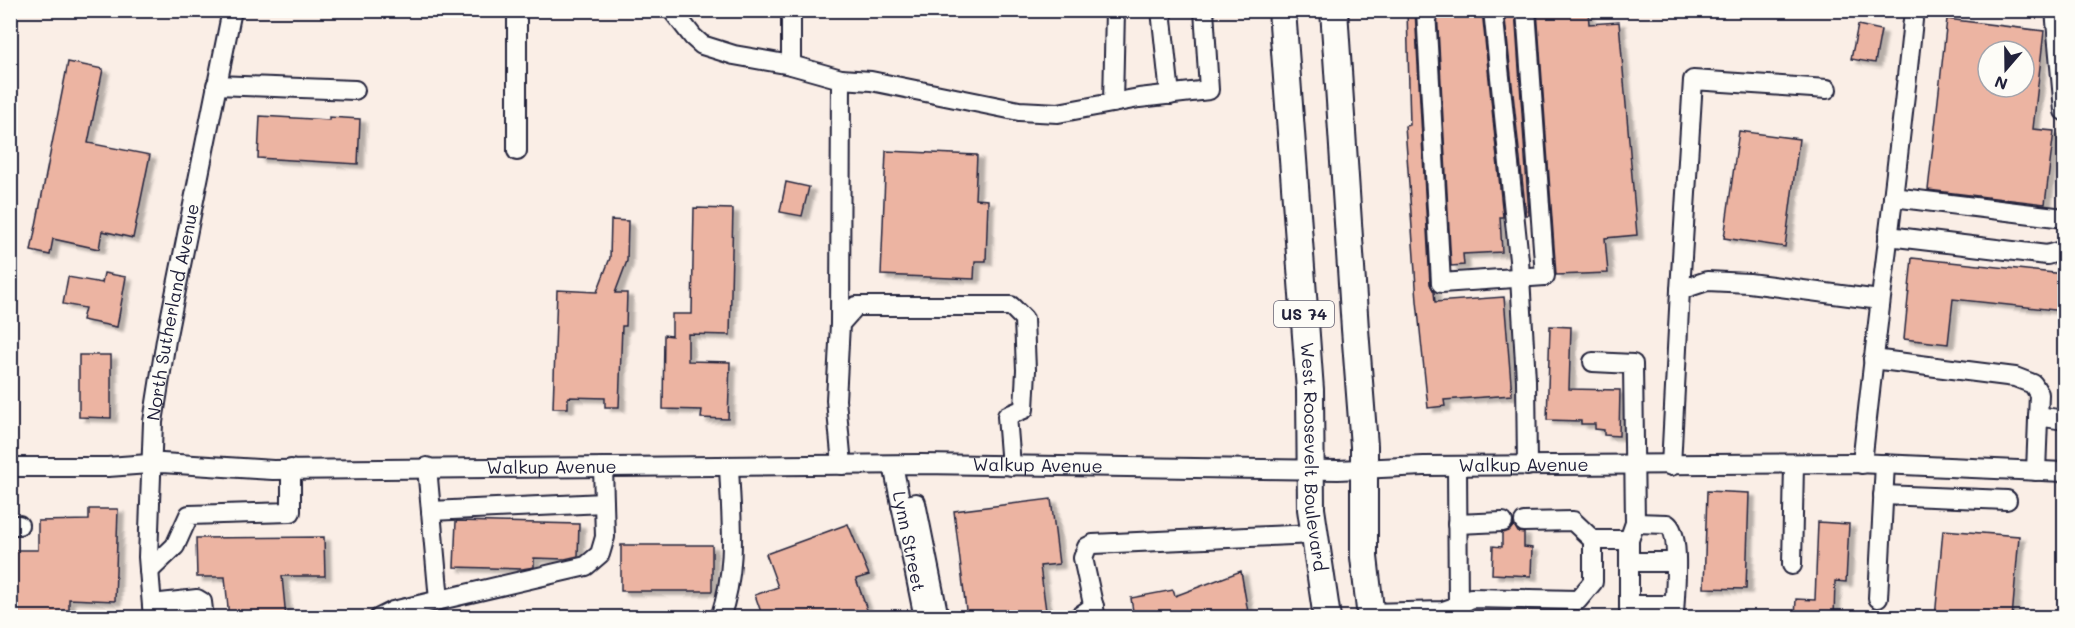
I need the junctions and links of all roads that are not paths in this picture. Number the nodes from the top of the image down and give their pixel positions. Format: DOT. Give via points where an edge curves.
graph roads {
  1 [pos="232,10"];
  2 [pos="517,10"];
  3 [pos="672,10"];
  4 [pos="791,10"];
  5 [pos="1115,10"];
  6 [pos="1161,10"];
  7 [pos="1204,10"];
  8 [pos="1282,10"];
  9 [pos="1334,10"];
  10 [pos="1426,10"];
  11 [pos="1493,10"];
  12 [pos="1526,10"];
  13 [pos="1914,10"];
  14 [pos="2055,10"];
  15 [pos="791,65"];
  16 [pos="841,79"];
  17 [pos="216,85"];
  18 [pos="1827,89"];
  19 [pos="355,90"];
  20 [pos="1170,95"];
  21 [pos="1113,103"];
  22 [pos="2064,111"];
  23 [pos="517,151"];
  24 [pos="1893,197"];
  25 [pos="2064,218"];
  26 [pos="1888,236"];
  27 [pos="2064,250"];
  28 [pos="1520,278"];
  29 [pos="1680,290"];
  30 [pos="1880,300"];
  31 [pos="840,324"];
  32 [pos="1873,359"];
  33 [pos="1593,362"];
  34 [pos="2038,416"];
  35 [pos="2064,420"];
  36 [pos="151,464"];
  37 [pos="1794,464"];
  38 [pos="1862,464"];
  39 [pos="1885,464"];
  40 [pos="842,465"];
  41 [pos="892,465"];
  42 [pos="729,466"];
  43 [pos="1011,466"];
  44 [pos="1457,466"];
  45 [pos="1527,466"];
  46 [pos="1635,466"];
  47 [pos="1671,466"];
  48 [pos="10,467"];
  49 [pos="427,467"];
  50 [pos="603,467"];
  51 [pos="291,469"];
  52 [pos="1364,469"];
  53 [pos="1311,470"];
  54 [pos="2036,471"];
  55 [pos="2064,472"];
  56 [pos="1883,495"];
  57 [pos="2007,500"];
  58 [pos="604,503"];
  59 [pos="901,506"];
  60 [pos="431,511"];
  61 [pos="1503,522"];
  62 [pos="1524,522"];
  63 [pos="1458,524"];
  64 [pos="1632,532"];
  65 [pos="1315,534"];
  66 [pos="1593,540"];
  67 [pos="1629,562"];
  68 [pos="1676,562"];
  69 [pos="1792,565"];
  70 [pos="149,571"];
  71 [pos="1878,598"];
  72 [pos="439,600"];
  73 [pos="153,611"];
  74 [pos="1629,611"];
  75 [pos="1674,611"];
  76 [pos="1095,612"];
  77 [pos="1459,612"];
  78 [pos="1371,615"];
  79 [pos="204,618"];
  80 [pos="379,618"];
  81 [pos="720,618"];
  82 [pos="924,618"];
  83 [pos="939,618"];
  84 [pos="1077,618"];
  85 [pos="1327,618"];
  1 -- 17 [label="street, North Sutherland Avenue"];
  2 -- 23 [label="street"];
  3 -- 15 [label="street" via="702,45"];
  4 -- 15 [label="street"];
  5 -- 21 [label="street"];
  6 -- 20 [label="street"];
  7 -- 20 [label="street" via="1209,90"];
  8 -- 53 [label="highway, West Roosevelt Boulevard / US 74" via="1310,390"];
  9 -- 52 [label="highway, US 74"];
  10 -- 28 [label="street" via="1441,283"];
  11 -- 28 [label="street"];
  12 -- 28 [label="street" via="1545,276"];
  13 -- 24 [label="street"];
  14 -- 22 [label="street"];
  15 -- 16 [label="street"];
  16 -- 21 [label="street" via="871,81 1019,111 1058,113"];
  16 -- 31 [label="street"];
  17 -- 19 [label="street"];
  17 -- 36 [label="street, North Sutherland Avenue" via="166,340 153,422"];
  18 -- 29 [label="street" via="1693,80"];
  20 -- 21 [label="street"];
  24 -- 25 [label="street"];
  24 -- 26 [label="street"];
  26 -- 27 [label="street" via="2047,255"];
  26 -- 30 [label="street"];
  28 -- 45 [label="street"];
  29 -- 30 [label="street" via="1707,281 1749,283"];
  29 -- 47 [label="street"];
  30 -- 32 [label="street"];
  31 -- 40 [label="street" via="836,399"];
  31 -- 43 [label="street" via="856,306 1011,306 1024,319 1026,370 1024,409 1007,416"];
  32 -- 34 [label="street" via="2015,377 2033,384 2039,394"];
  32 -- 38 [label="street"];
  33 -- 46 [label="street" via="1633,364"];
  34 -- 35 [label="street"];
  34 -- 54 [label="street"];
  36 -- 48 [label="street, Walkup Avenue"];
  36 -- 51 [label="street, Walkup Avenue"];
  36 -- 70 [label="street, North Sutherland Avenue"];
  37 -- 38 [label="street, Walkup Avenue"];
  37 -- 47 [label="street, Walkup Avenue"];
  37 -- 69 [label="street"];
  38 -- 39 [label="street, Walkup Avenue"];
  39 -- 54 [label="street, Walkup Avenue"];
  39 -- 56 [label="street"];
  40 -- 41 [label="street, Walkup Avenue"];
  40 -- 42 [label="street, Walkup Avenue"];
  41 -- 43 [label="street, Walkup Avenue"];
  41 -- 59 [label="street, Lynn Street"];
  42 -- 50 [label="street, Walkup Avenue"];
  42 -- 81 [label="street" via="733,559"];
  43 -- 53 [label="street, Walkup Avenue"];
  44 -- 45 [label="street, Walkup Avenue"];
  44 -- 52 [label="street, Walkup Avenue"];
  44 -- 63 [label="street"];
  45 -- 46 [label="street, Walkup Avenue"];
  46 -- 47 [label="street, Walkup Avenue"];
  46 -- 64 [label="street"];
  49 -- 50 [label="street, Walkup Avenue"];
  49 -- 51 [label="street, Walkup Avenue"];
  49 -- 60 [label="street"];
  50 -- 58 [label="street"];
  51 -- 70 [label="street" via="291,512 189,515 175,546"];
  52 -- 53 [label="street, Walkup Avenue"];
  52 -- 78 [label="highway, US 74" via="1364,557"];
  53 -- 65 [label="highway, West Roosevelt Boulevard / US 74"];
  54 -- 55 [label="street, Walkup Avenue"];
  56 -- 57 [label="street"];
  56 -- 71 [label="street"];
  58 -- 60 [label="street"];
  58 -- 72 [label="street" via="605,537 600,554 586,566"];
  59 -- 82 [label="street, Lynn Street"];
  59 -- 83 [label="street" via="916,503"];
  60 -- 72 [label="street"];
  61 -- 63 [label="street"];
  62 -- 66 [label="street" via="1573,521"];
  63 -- 77 [label="street"];
  64 -- 66 [label="street"];
  64 -- 67 [label="street"];
  64 -- 68 [label="street" via="1667,524 1675,536"];
  65 -- 76 [label="street" via="1093,544 1087,547 1083,558"];
  65 -- 85 [label="highway, West Roosevelt Boulevard / US 74"];
  66 -- 77 [label="street" via="1593,582 1578,600 1471,598"];
  67 -- 68 [label="street"];
  67 -- 74 [label="street"];
  68 -- 75 [label="street"];
  70 -- 73 [label="street, North Sutherland Avenue"];
  72 -- 80 [label="street"];
  73 -- 79 [label="street" via="197,599 202,602"];
  74 -- 75 [label="street"];
  76 -- 84 [label="street"];
  77 -- 78 [label="street"];
}
